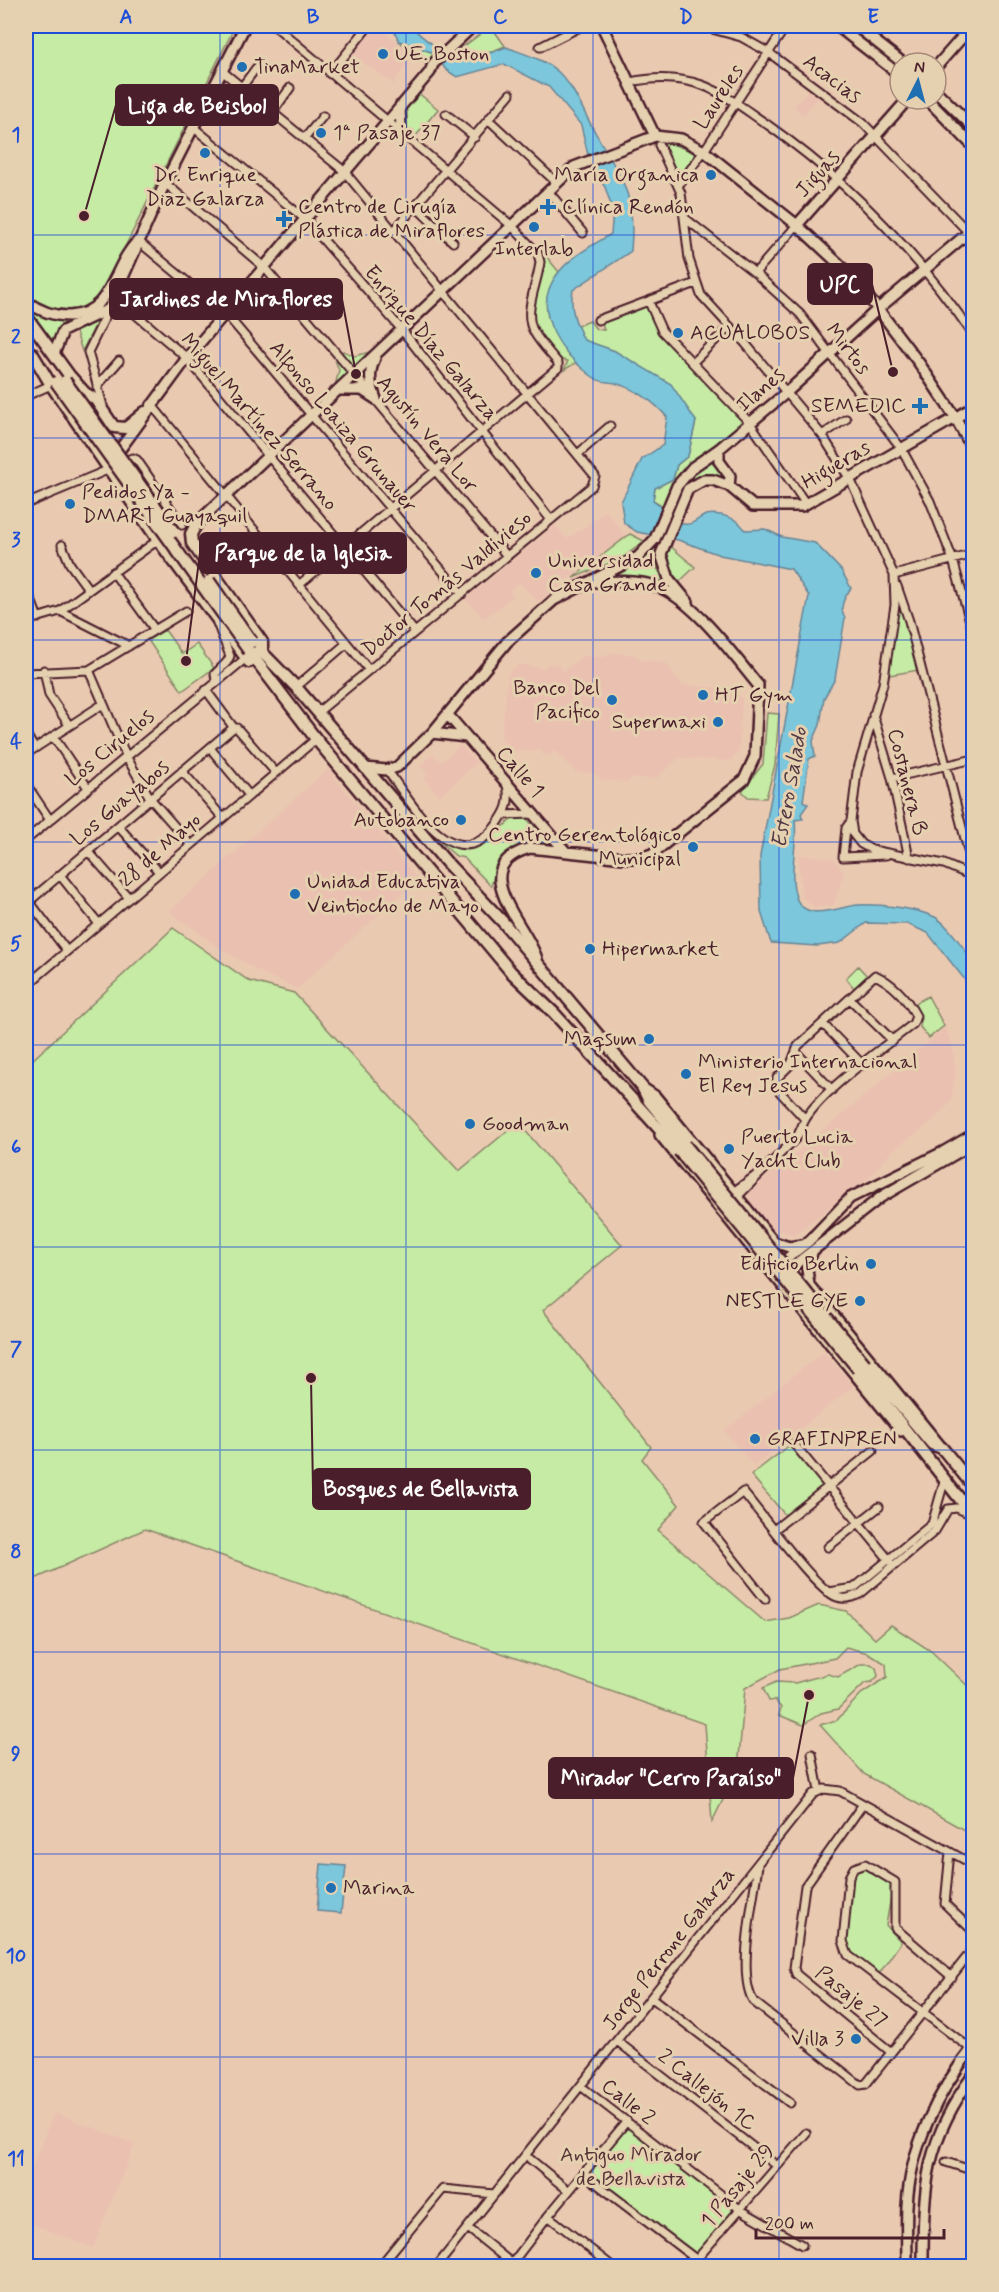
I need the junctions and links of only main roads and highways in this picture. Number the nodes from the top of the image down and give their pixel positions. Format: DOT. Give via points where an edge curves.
graph roads {
  1 [pos="26,317"];
  2 [pos="29,349"];
  3 [pos="56,382"];
  4 [pos="85,393"];
  5 [pos="148,408"];
  6 [pos="91,442"];
  7 [pos="118,458"];
  8 [pos="138,510"];
  9 [pos="168,527"];
  10 [pos="197,550"];
  11 [pos="178,567"];
  12 [pos="249,650"];
  13 [pos="262,653"];
  14 [pos="682,1148"];
  15 [pos="861,1367"];
  16 [pos="974,1487"];
  17 [pos="973,1516"];
  1 -- 3 [label="main road"];
  1 -- 4 [label="main road"];
  2 -- 3 [label="main road"];
  3 -- 6 [label="main road"];
  3 -- 12 [label="main road, bridge"];
  4 -- 5 [label="main road" via="95,399 114,427 121,429 132,425"];
  4 -- 6 [label="main road" via="110,434 99,444"];
  6 -- 7 [label="main road"];
  7 -- 8 [label="main road"];
  7 -- 9 [label="main road"];
  8 -- 9 [label="main road"];
  8 -- 11 [label="main road"];
  9 -- 10 [label="main road" via="182,529 197,523 190,539"];
  10 -- 11 [label="main road" via="182,552 177,559"];
  10 -- 13 [label="main road" via="262,642"];
  11 -- 12 [label="main road" via="215,616"];
  12 -- 13 [label="main road"];
  12 -- 14 [label="main road" via="316,739 511,972 554,1013 648,1118"];
  13 -- 14 [label="main road" via="503,922 642,1087"];
  14 -- 15 [label="main road, bridge"];
  15 -- 16 [label="main road" via="932,1444 942,1448"];
  15 -- 17 [label="main road" via="917,1449"];
}
